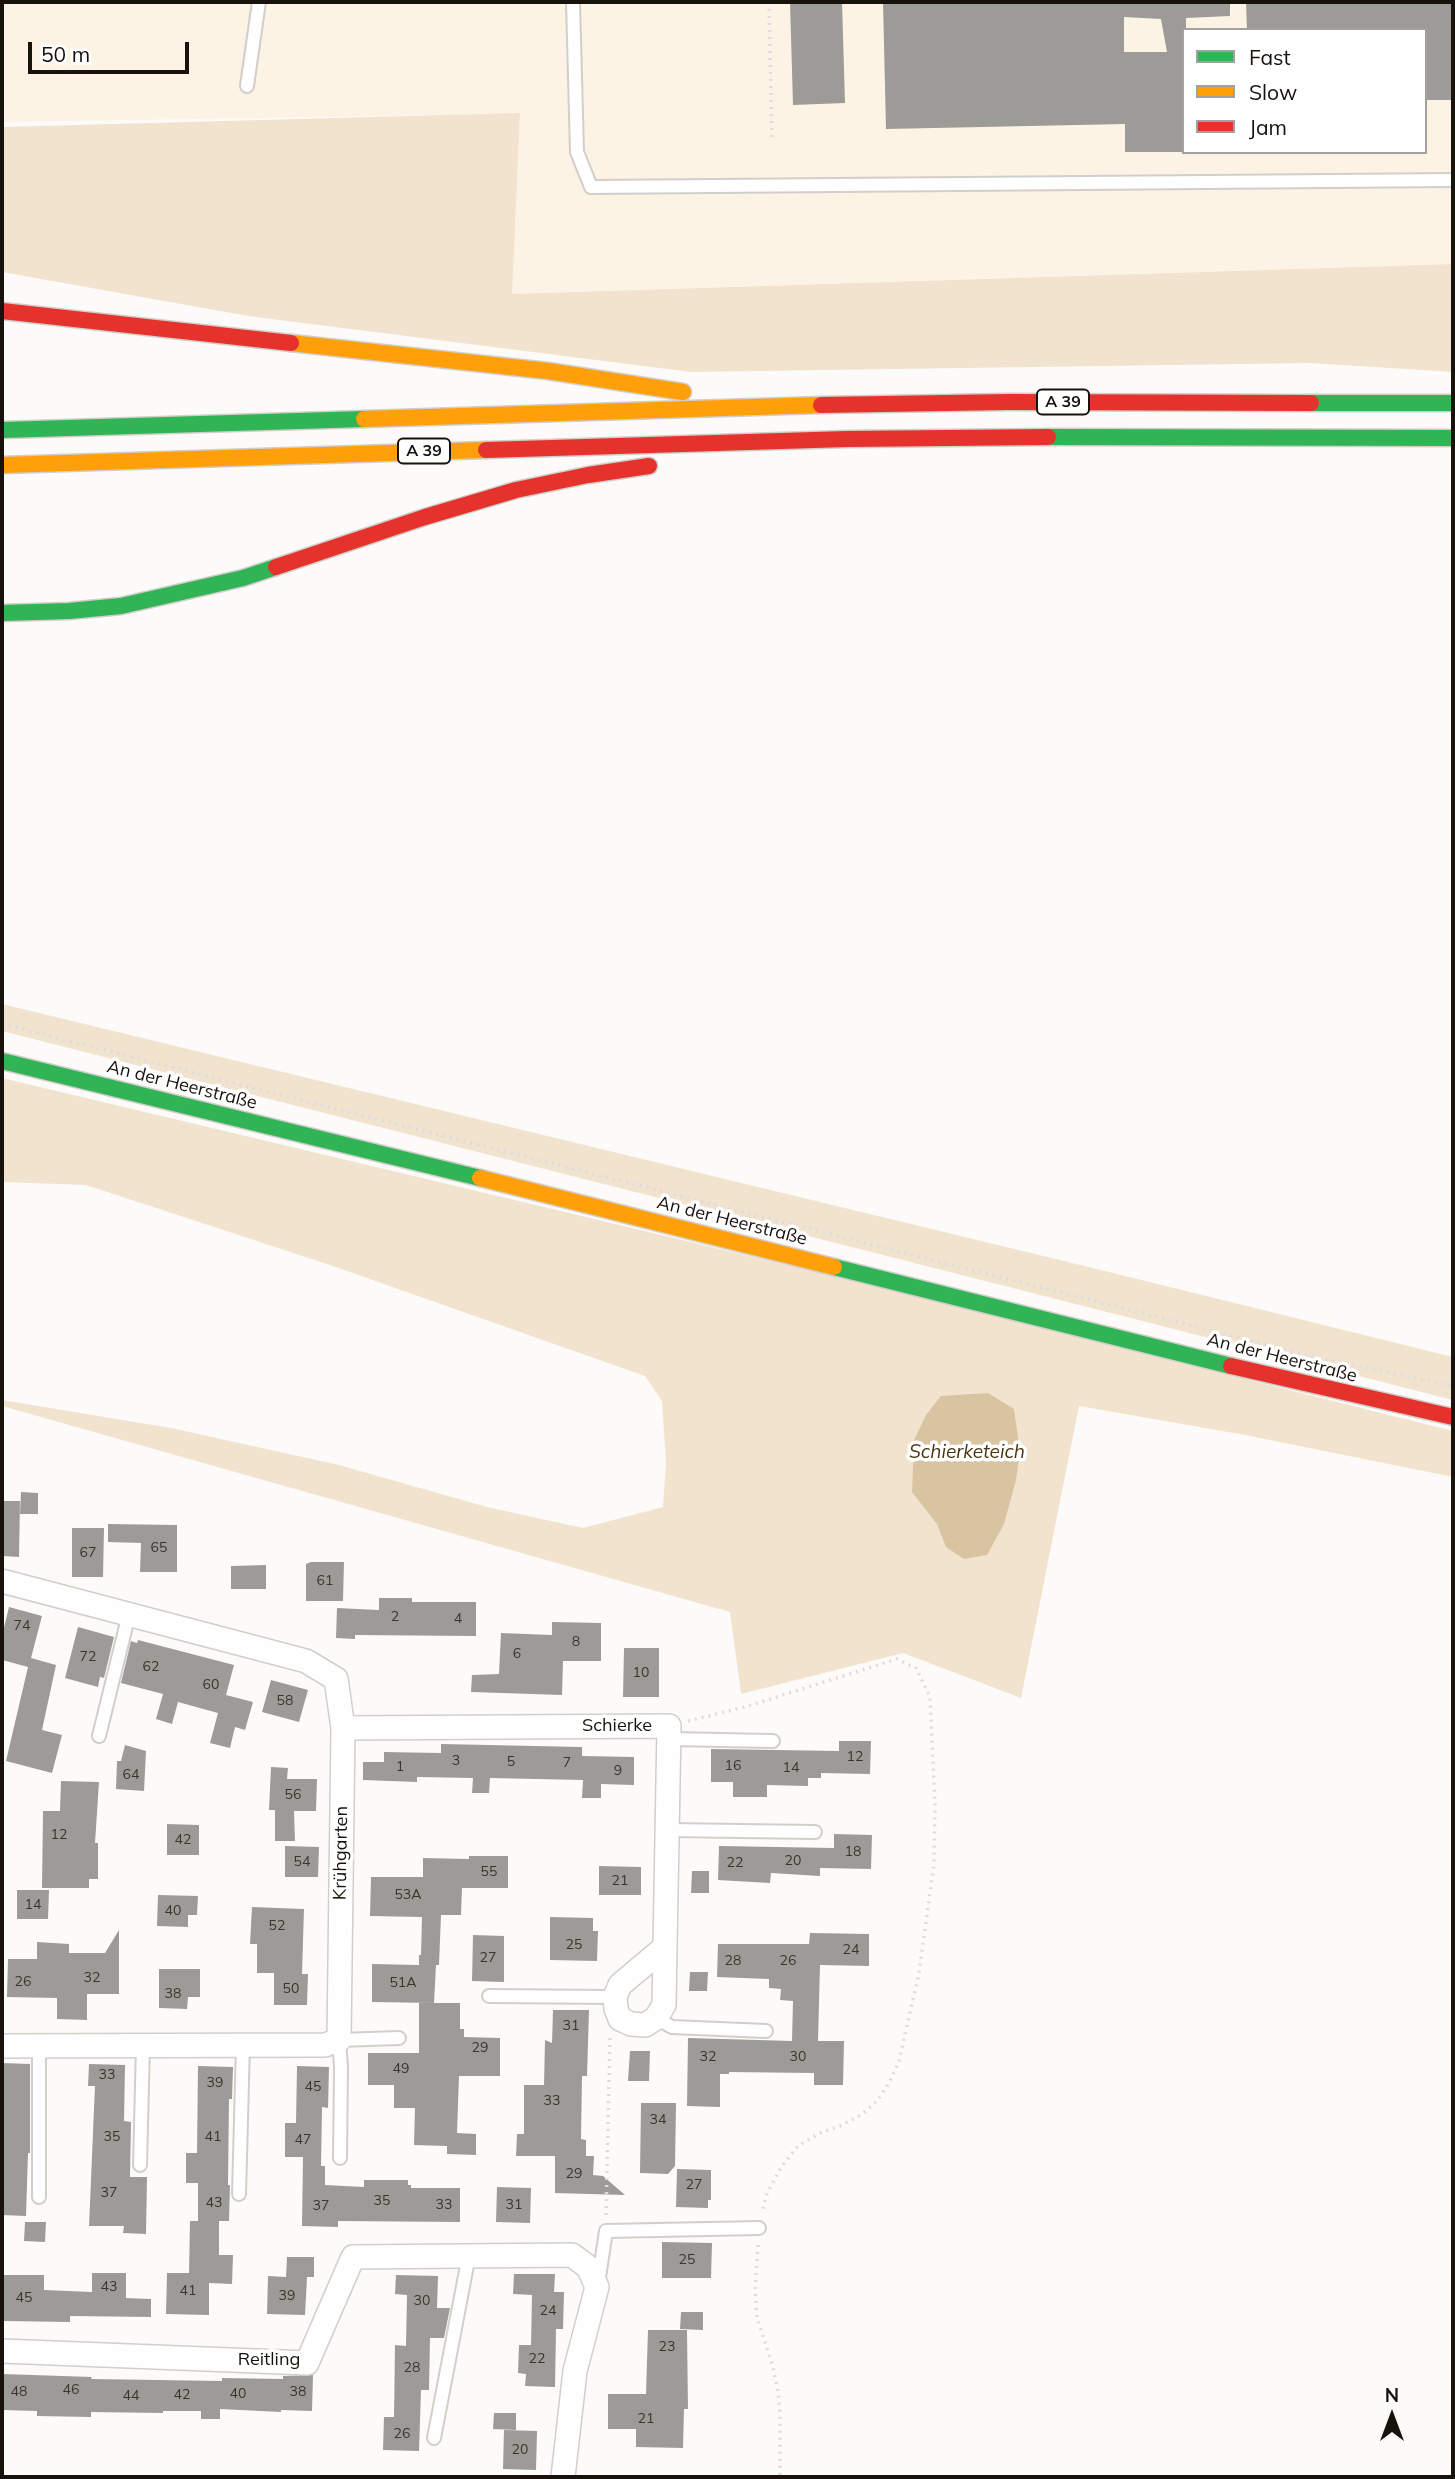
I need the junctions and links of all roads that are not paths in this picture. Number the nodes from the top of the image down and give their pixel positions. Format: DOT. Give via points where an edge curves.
graph roads {
  1 [pos="259,2"];
  2 [pos="573,2"];
  3 [pos="247,86"];
  4 [pos="1453,180"];
  5 [pos="2,312"];
  6 [pos="1453,403"];
  7 [pos="757,406"];
  8 [pos="2,430"];
  9 [pos="1453,438"];
  10 [pos="847,439"];
  11 [pos="696,459"];
  12 [pos="668,463"];
  13 [pos="2,465"];
  14 [pos="2,613"];
  15 [pos="2,1061"];
  16 [pos="1453,1417"];
  17 [pos="2,1581"];
  18 [pos="129,1614"];
  19 [pos="343,1728"];
  20 [pos="669,1732"];
  21 [pos="99,1736"];
  22 [pos="773,1741"];
  23 [pos="667,1830"];
  24 [pos="815,1832"];
  25 [pos="665,1947"];
  26 [pos="489,1996"];
  27 [pos="617,2008"];
  28 [pos="656,2018"];
  29 [pos="766,2031"];
  30 [pos="399,2038"];
  31 [pos="339,2040"];
  32 [pos="38,2045"];
  33 [pos="143,2045"];
  34 [pos="243,2045"];
  35 [pos="2,2046"];
  36 [pos="340,2158"];
  37 [pos="140,2165"];
  38 [pos="239,2194"];
  39 [pos="38,2197"];
  40 [pos="759,2228"];
  41 [pos="469,2255"];
  42 [pos="597,2287"];
  43 [pos="2,2351"];
  44 [pos="434,2438"];
  45 [pos="564,2477"];
  1 -- 3 [label="lane"];
  2 -- 4 [label="lane" via="577,152 591,187"];
  5 -- 7 [label="main road" via="548,371"];
  6 -- 7 [label="main road, A 39"];
  7 -- 8 [label="main road, A 39"];
  9 -- 10 [label="main road, A 39"];
  10 -- 11 [label="main road"];
  10 -- 13 [label="main road, A 39"];
  12 -- 14 [label="main road" via="516,490 243,578 165,597 121,606"];
  15 -- 16 [label="main road, An der Heerstraße" via="1305,1385"];
  17 -- 18 [label="street, Krühgarten"];
  18 -- 19 [label="street, Krühgarten" via="306,1661 336,1679"];
  18 -- 21 [label="lane"];
  19 -- 20 [label="street, Schierke"];
  19 -- 31 [label="street, Krühgarten"];
  20 -- 22 [label="lane"];
  20 -- 23 [label="street, Schierke"];
  23 -- 24 [label="lane"];
  23 -- 25 [label="street, Schierke"];
  25 -- 27 [label="street" via="620,1985"];
  25 -- 28 [label="street, Schierke" via="664,2005"];
  26 -- 27 [label="lane"];
  27 -- 28 [label="street" via="631,2024 645,2025"];
  28 -- 29 [label="lane" via="672,2026"];
  30 -- 31 [label="lane"];
  31 -- 34 [label="street" via="325,2045"];
  31 -- 36 [label="lane"];
  32 -- 33 [label="street"];
  32 -- 35 [label="street"];
  32 -- 39 [label="lane"];
  33 -- 34 [label="street"];
  33 -- 37 [label="lane"];
  34 -- 38 [label="lane"];
  40 -- 42 [label="lane" via="606,2231"];
  41 -- 42 [label="street, Reitling" via="572,2255 588,2267"];
  41 -- 43 [label="street, Reitling" via="353,2256 307,2363"];
  41 -- 44 [label="lane"];
  42 -- 45 [label="street" via="575,2371"];
}
